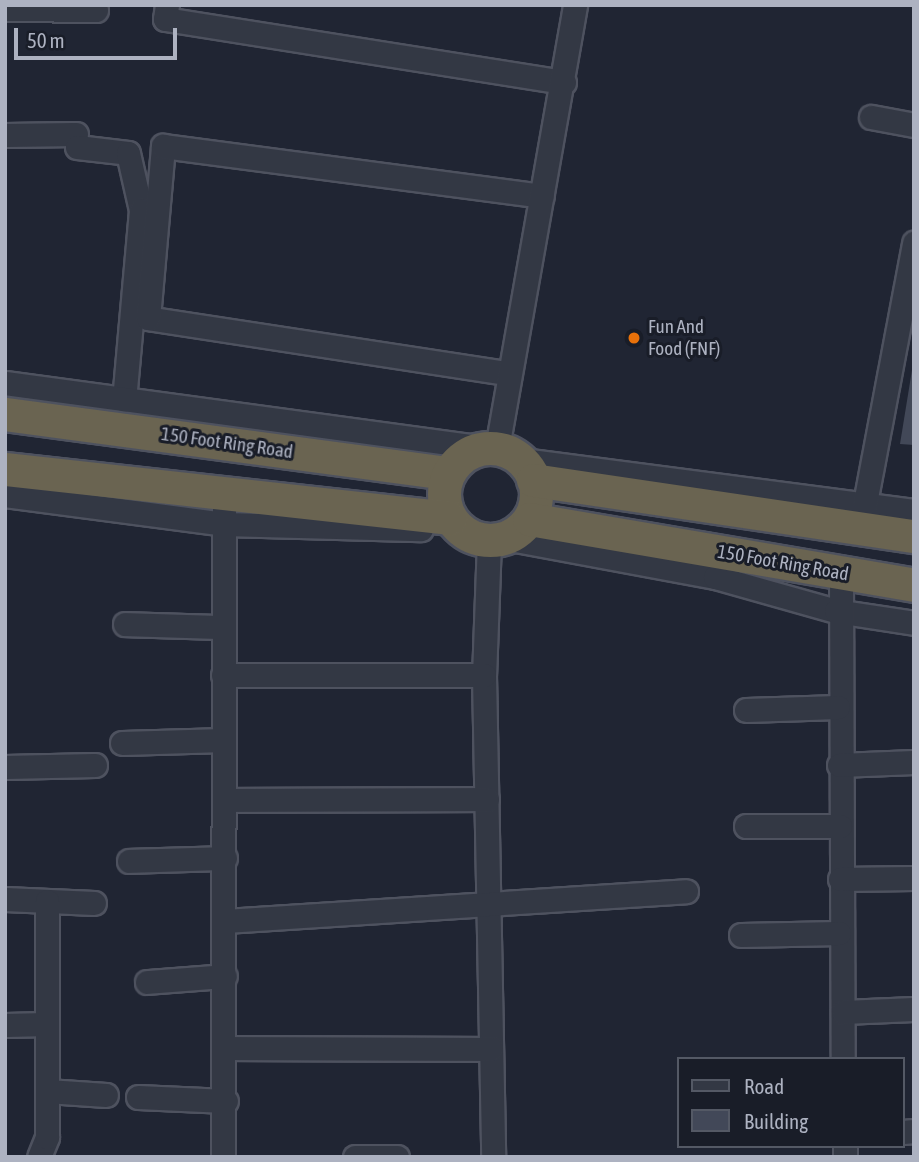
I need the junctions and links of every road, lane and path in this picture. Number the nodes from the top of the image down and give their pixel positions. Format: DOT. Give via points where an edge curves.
graph roads {
  1 [pos="167,5"];
  2 [pos="575,5"];
  3 [pos="5,9"];
  4 [pos="96,10"];
  5 [pos="564,82"];
  6 [pos="871,117"];
  7 [pos="914,125"];
  8 [pos="5,135"];
  9 [pos="542,196"];
  10 [pos="914,243"];
  11 [pos="506,373"];
  12 [pos="5,383"];
  13 [pos="124,400"];
  14 [pos="5,414"];
  15 [pos="509,459"];
  16 [pos="5,469"];
  17 [pos="449,473"];
  18 [pos="5,495"];
  19 [pos="865,503"];
  20 [pos="224,511"];
  21 [pos="914,511"];
  22 [pos="486,529"];
  23 [pos="914,536"];
  24 [pos="841,573"];
  25 [pos="914,585"];
  26 [pos="836,611"];
  27 [pos="914,623"];
  28 [pos="125,624"];
  29 [pos="223,627"];
  30 [pos="223,675"];
  31 [pos="484,675"];
  32 [pos="838,707"];
  33 [pos="746,710"];
  34 [pos="224,740"];
  35 [pos="122,743"];
  36 [pos="914,762"];
  37 [pos="95,765"];
  38 [pos="839,765"];
  39 [pos="5,767"];
  40 [pos="486,799"];
  41 [pos="224,800"];
  42 [pos="746,826"];
  43 [pos="840,826"];
  44 [pos="225,858"];
  45 [pos="129,861"];
  46 [pos="914,878"];
  47 [pos="840,879"];
  48 [pos="686,891"];
  49 [pos="5,899"];
  50 [pos="47,901"];
  51 [pos="94,903"];
  52 [pos="490,907"];
  53 [pos="225,921"];
  54 [pos="839,933"];
  55 [pos="741,935"];
  56 [pos="225,976"];
  57 [pos="147,982"];
  58 [pos="914,1009"];
  59 [pos="843,1012"];
  60 [pos="47,1024"];
  61 [pos="5,1025"];
  62 [pos="226,1048"];
  63 [pos="491,1049"];
  64 [pos="844,1057"];
  65 [pos="47,1091"];
  66 [pos="106,1095"];
  67 [pos="138,1097"];
  68 [pos="226,1101"];
  69 [pos="39,1157"];
  70 [pos="223,1157"];
  71 [pos="355,1157"];
  72 [pos="397,1157"];
  73 [pos="493,1157"];
  1 -- 5 [label="street" via="165,19"];
  2 -- 5 [label="street"];
  3 -- 4 [label="street"];
  5 -- 9 [label="street"];
  6 -- 7 [label="street"];
  8 -- 13 [label="street" via="76,141 128,153 141,211"];
  9 -- 11 [label="street"];
  9 -- 11 [label="street" via="163,146 148,318"];
  10 -- 19 [label="street"];
  11 -- 15 [label="street"];
  12 -- 13 [label="street"];
  13 -- 15 [label="street"];
  14 -- 17 [label="highway, 150 Foot Ring Road"];
  15 -- 17 [label="highway"];
  15 -- 19 [label="street"];
  15 -- 22 [label="highway"];
  15 -- 23 [label="highway"];
  16 -- 20 [label="highway, 150 Foot Ring Road"];
  17 -- 22 [label="highway" via="444,503"];
  18 -- 20 [label="street"];
  19 -- 21 [label="street"];
  20 -- 22 [label="highway, 150 Foot Ring Road"];
  20 -- 29 [label="street"];
  22 -- 24 [label="highway, 150 Foot Ring Road"];
  22 -- 26 [label="street" via="715,577"];
  22 -- 31 [label="street"];
  24 -- 25 [label="highway, 150 Foot Ring Road"];
  24 -- 26 [label="street"];
  26 -- 27 [label="street"];
  26 -- 32 [label="street"];
  28 -- 29 [label="street"];
  29 -- 30 [label="street"];
  30 -- 31 [label="street"];
  30 -- 34 [label="street"];
  31 -- 40 [label="street"];
  32 -- 33 [label="street"];
  32 -- 38 [label="street"];
  34 -- 35 [label="street"];
  34 -- 41 [label="street"];
  36 -- 38 [label="street"];
  37 -- 39 [label="street"];
  38 -- 43 [label="street"];
  40 -- 41 [label="street"];
  40 -- 52 [label="street"];
  41 -- 44 [label="street"];
  42 -- 43 [label="street"];
  43 -- 47 [label="street"];
  44 -- 45 [label="street"];
  44 -- 53 [label="street"];
  46 -- 47 [label="street"];
  47 -- 54 [label="street"];
  48 -- 52 [label="street"];
  49 -- 50 [label="street"];
  50 -- 51 [label="street"];
  50 -- 60 [label="street"];
  52 -- 53 [label="street"];
  52 -- 63 [label="street"];
  53 -- 56 [label="street"];
  54 -- 55 [label="street"];
  54 -- 59 [label="street"];
  56 -- 57 [label="street"];
  56 -- 62 [label="street"];
  58 -- 59 [label="street"];
  59 -- 64 [label="street"];
  60 -- 61 [label="street"];
  60 -- 65 [label="street"];
  62 -- 63 [label="street"];
  62 -- 68 [label="street"];
  63 -- 73 [label="street"];
  65 -- 66 [label="street"];
  65 -- 69 [label="street" via="47,1137"];
  67 -- 68 [label="street"];
  68 -- 70 [label="street"];
  71 -- 72 [label="street"];
}
